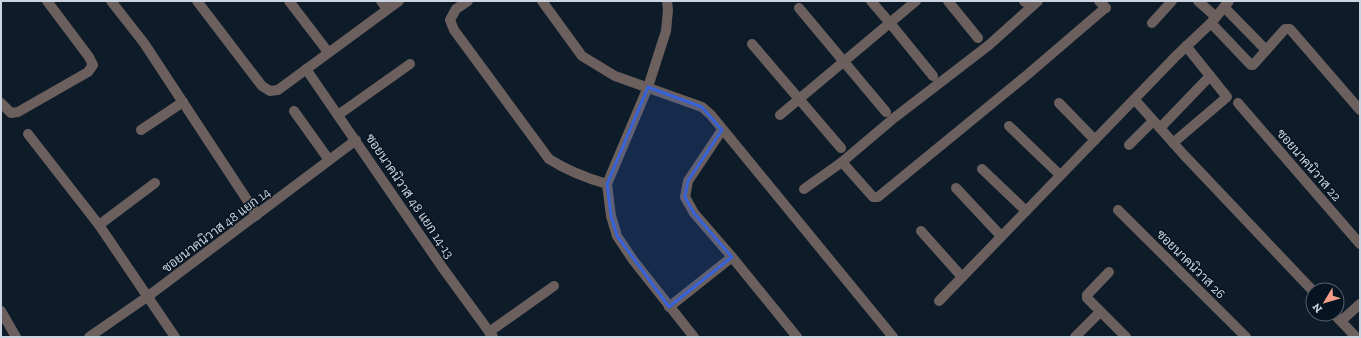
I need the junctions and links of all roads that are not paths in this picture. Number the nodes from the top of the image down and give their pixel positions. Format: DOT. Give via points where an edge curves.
graph roads {
  1 [pos="47,1"];
  2 [pos="111,1"];
  3 [pos="197,1"];
  4 [pos="289,1"];
  5 [pos="399,1"];
  6 [pos="468,1"];
  7 [pos="542,1"];
  8 [pos="666,1"];
  9 [pos="871,1"];
  10 [pos="916,1"];
  11 [pos="948,1"];
  12 [pos="1038,1"];
  13 [pos="1100,1"];
  14 [pos="1172,1"];
  15 [pos="1198,1"];
  16 [pos="1227,4"];
  17 [pos="384,5"];
  18 [pos="799,8"];
  19 [pos="1213,20"];
  20 [pos="890,23"];
  21 [pos="1152,23"];
  22 [pos="978,38"];
  23 [pos="752,44"];
  24 [pos="1186,46"];
  25 [pos="1266,50"];
  26 [pos="328,52"];
  27 [pos="844,62"];
  28 [pos="410,64"];
  29 [pos="306,69"];
  30 [pos="932,76"];
  31 [pos="1210,76"];
  32 [pos="648,87"];
  33 [pos="799,99"];
  34 [pos="1135,100"];
  35 [pos="183,102"];
  36 [pos="1,103"];
  37 [pos="1059,103"];
  38 [pos="1238,103"];
  39 [pos="1360,110"];
  40 [pos="294,111"];
  41 [pos="886,112"];
  42 [pos="338,115"];
  43 [pos="780,115"];
  44 [pos="1156,125"];
  45 [pos="1009,126"];
  46 [pos="141,130"];
  47 [pos="722,130"];
  48 [pos="28,134"];
  49 [pos="356,140"];
  50 [pos="1095,140"];
  51 [pos="1173,144"];
  52 [pos="1129,145"];
  53 [pos="841,148"];
  54 [pos="329,160"];
  55 [pos="842,162"];
  56 [pos="982,169"];
  57 [pos="1060,175"];
  58 [pos="155,183"];
  59 [pos="607,184"];
  60 [pos="956,188"];
  61 [pos="804,189"];
  62 [pos="1118,210"];
  63 [pos="1026,211"];
  64 [pos="257,215"];
  65 [pos="99,225"];
  66 [pos="921,231"];
  67 [pos="1001,236"];
  68 [pos="1360,244"];
  69 [pos="732,257"];
  70 [pos="1109,272"];
  71 [pos="962,277"];
  72 [pos="1305,283"];
  73 [pos="554,286"];
  74 [pos="147,298"];
  75 [pos="938,301"];
  76 [pos="1360,304"];
  77 [pos="669,307"];
  78 [pos="1,312"];
  79 [pos="1100,312"];
  80 [pos="1345,314"];
  81 [pos="1342,322"];
  82 [pos="491,334"];
  83 [pos="16,337"];
  84 [pos="89,337"];
  85 [pos="175,337"];
  86 [pos="694,337"];
  87 [pos="797,337"];
  88 [pos="894,337"];
  89 [pos="1075,337"];
  90 [pos="1126,337"];
  91 [pos="1246,337"];
  92 [pos="1356,337"];
  1 -- 36 [label="street" via="94,65 88,72 18,112 11,113"];
  2 -- 35 [label="street" via="144,43"];
  3 -- 29 [label="street" via="262,86 270,91 278,90"];
  4 -- 26 [label="street"];
  5 -- 17 [label="street"];
  6 -- 59 [label="street" via="456,9 450,20 454,30 549,159 565,169"];
  7 -- 32 [label="street" via="582,56 615,76"];
  8 -- 32 [label="street" via="666,31"];
  9 -- 20 [label="street"];
  10 -- 20 [label="street"];
  11 -- 22 [label="street"];
  12 -- 55 [label="street" via="989,45 894,118"];
  13 -- 55 [label="street" via="1106,8 878,197 873,197"];
  14 -- 21 [label="street"];
  15 -- 19 [label="street"];
  16 -- 19 [label="street"];
  16 -- 25 [label="street"];
  17 -- 26 [label="street"];
  18 -- 27 [label="street"];
  19 -- 24 [label="street"];
  19 -- 25 [label="street" via="1249,65 1253,65"];
  20 -- 27 [label="street"];
  20 -- 30 [label="street"];
  23 -- 33 [label="street"];
  24 -- 31 [label="street"];
  24 -- 34 [label="street"];
  25 -- 39 [label="street" via="1285,29 1290,29"];
  26 -- 29 [label="street"];
  27 -- 33 [label="street"];
  27 -- 41 [label="street"];
  28 -- 42 [label="street"];
  29 -- 42 [label="street, ซอยนาคนิวาส 48 แยก 14-13"];
  31 -- 44 [label="street"];
  31 -- 51 [label="street" via="1227,97"];
  32 -- 47 [label="street" via="702,108"];
  32 -- 59 [label="street"];
  33 -- 43 [label="street"];
  33 -- 53 [label="street"];
  34 -- 44 [label="street"];
  34 -- 50 [label="street"];
  35 -- 46 [label="street"];
  35 -- 64 [label="street"];
  37 -- 50 [label="street"];
  38 -- 68 [label="street, ซอยนาคนิวาส 22"];
  40 -- 54 [label="street"];
  42 -- 49 [label="street, ซอยนาคนิวาส 48 แยก 14-13"];
  44 -- 51 [label="street"];
  44 -- 52 [label="street"];
  45 -- 57 [label="street"];
  47 -- 69 [label="street" via="688,181 685,198 694,213"];
  47 -- 88 [label="street"];
  48 -- 65 [label="street"];
  49 -- 54 [label="street, ซอยนาคนิวาส 48 แยก 14"];
  49 -- 82 [label="street, ซอยนาคนิวาส 48 แยก 14-13"];
  50 -- 57 [label="street"];
  51 -- 72 [label="street"];
  54 -- 64 [label="street, ซอยนาคนิวาส 48 แยก 14"];
  55 -- 61 [label="street"];
  56 -- 63 [label="street"];
  57 -- 63 [label="street"];
  58 -- 65 [label="street"];
  59 -- 77 [label="street" via="611,216 617,236 632,260"];
  60 -- 67 [label="street"];
  62 -- 91 [label="street, ซอยนาคนิวาส 26"];
  63 -- 67 [label="street"];
  64 -- 74 [label="street, ซอยนาคนิวาส 48 แยก 14"];
  65 -- 74 [label="street"];
  66 -- 71 [label="street"];
  67 -- 71 [label="street"];
  69 -- 77 [label="street"];
  69 -- 87 [label="street"];
  70 -- 79 [label="street" via="1087,295 1088,301"];
  71 -- 75 [label="street"];
  73 -- 82 [label="street"];
  74 -- 84 [label="street, ซอยนาคนิวาส 48 แยก 14"];
  74 -- 85 [label="street"];
  76 -- 80 [label="street"];
  77 -- 86 [label="street"];
  78 -- 83 [label="street"];
  79 -- 89 [label="street"];
  79 -- 90 [label="street"];
  81 -- 92 [label="street"];
}
